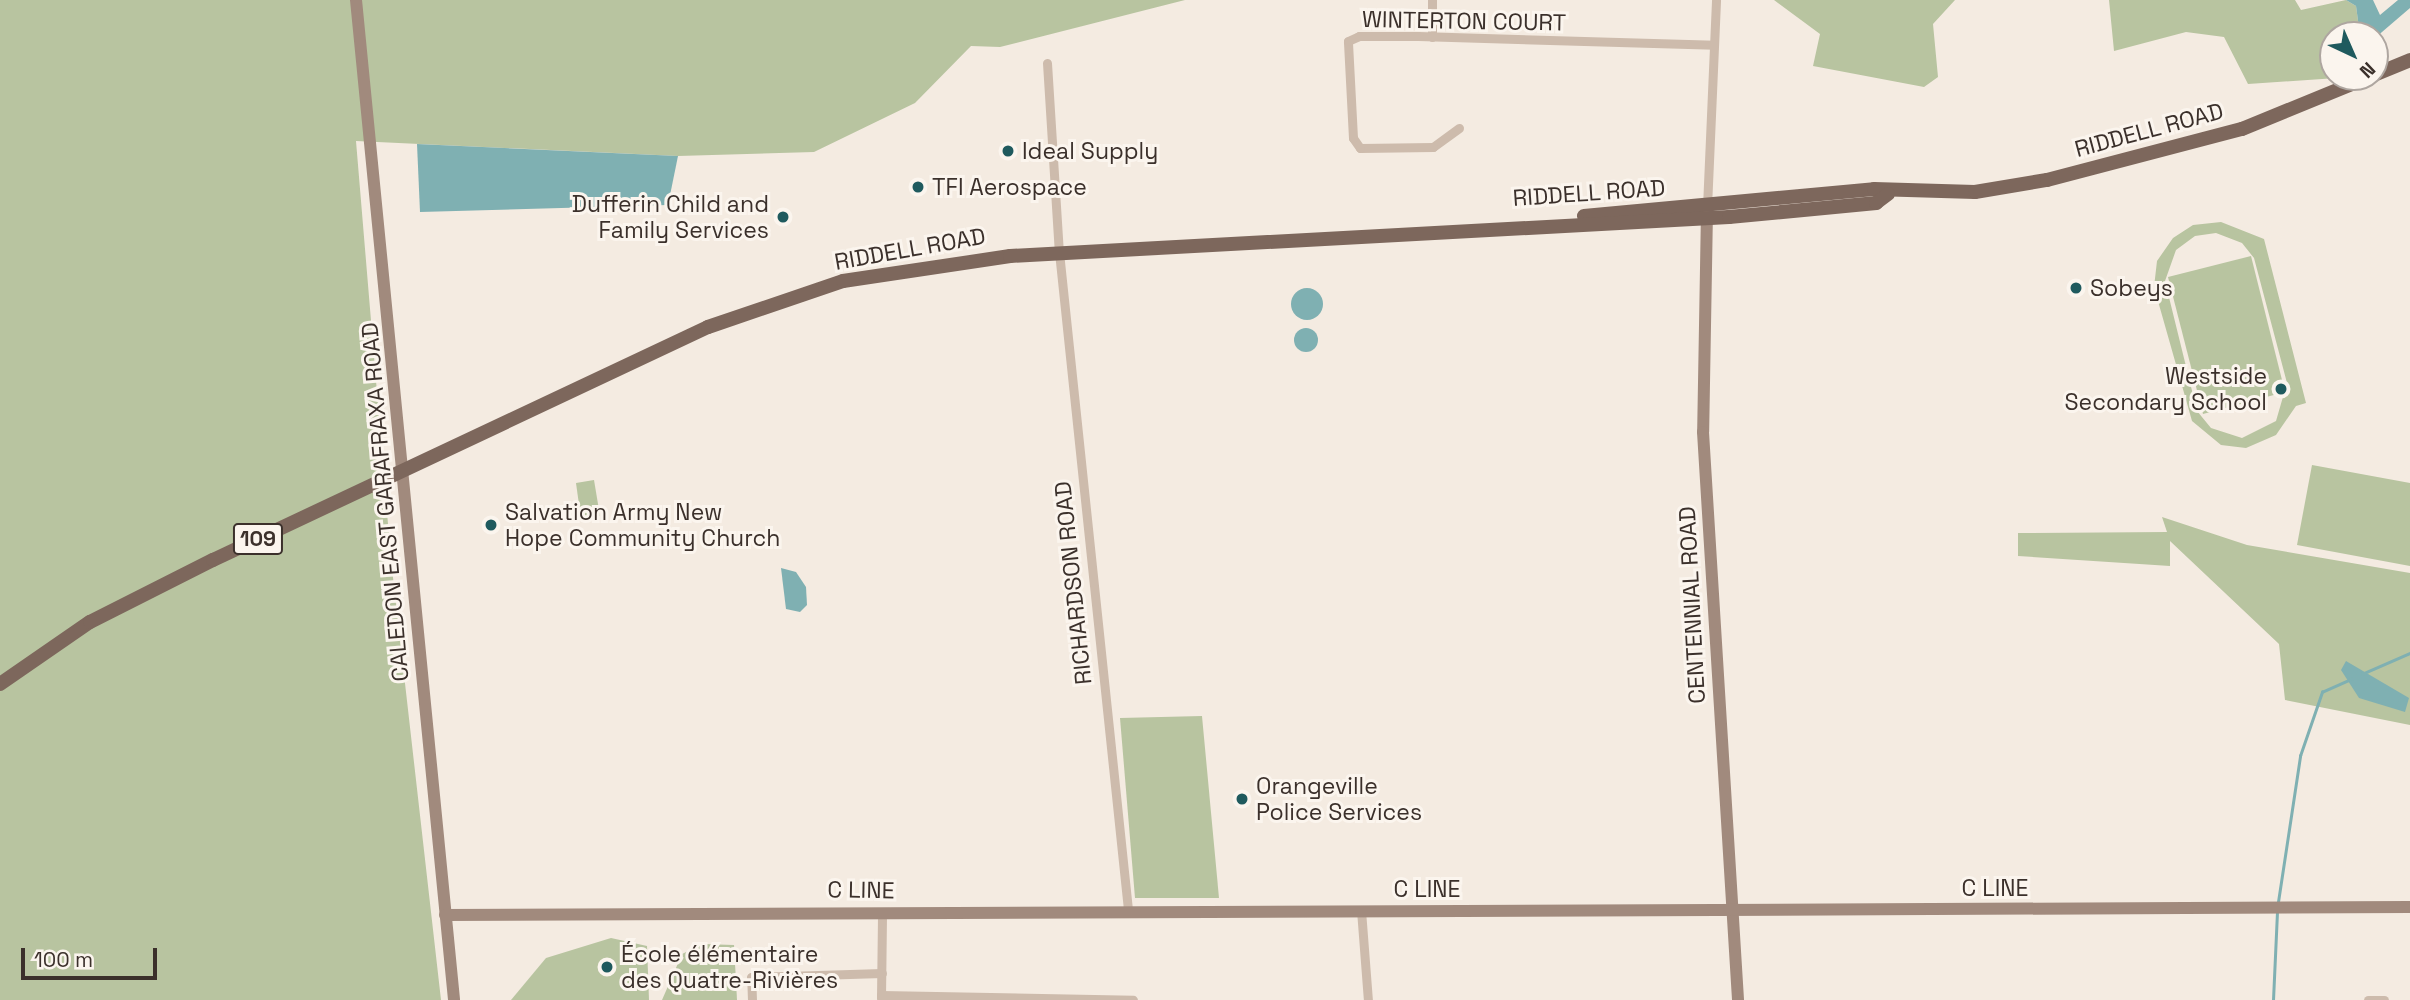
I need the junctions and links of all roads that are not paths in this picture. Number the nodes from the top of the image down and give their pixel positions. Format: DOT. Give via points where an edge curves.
graph roads {
  1 [pos="356,0"];
  2 [pos="1432,0"];
  3 [pos="1716,0"];
  4 [pos="1432,37"];
  5 [pos="1714,45"];
  6 [pos="2410,60"];
  7 [pos="1047,63"];
  8 [pos="1459,128"];
  9 [pos="1707,212"];
  10 [pos="1059,253"];
  11 [pos="404,470"];
  12 [pos="0,684"];
  13 [pos="2410,907"];
  14 [pos="1734,909"];
  15 [pos="1128,910"];
  16 [pos="1361,910"];
  17 [pos="882,912"];
  18 [pos="445,915"];
  19 [pos="882,973"];
  20 [pos="881,997"];
  21 [pos="454,1000"];
  22 [pos="752,1000"];
  23 [pos="1133,1000"];
  24 [pos="1368,1000"];
  25 [pos="1738,1000"];
  26 [pos="2368,1000"];
  27 [pos="2384,1000"];
  1 -- 11 [label="street, CALEDON EAST GARAFRAXA ROAD"];
  2 -- 4 [label="street"];
  3 -- 5 [label="street"];
  4 -- 5 [label="street, WINTERTON COURT"];
  4 -- 8 [label="street, WINTERTON COURT" via="1359,36 1348,41 1353,138 1370,152 1433,147"];
  5 -- 9 [label="street"];
  6 -- 9 [label="main road, RIDDELL ROAD" via="2264,121 2155,153 1975,192 1888,194 1876,203"];
  7 -- 10 [label="street, RICHARDSON ROAD"];
  9 -- 10 [label="main road, RIDDELL ROAD"];
  9 -- 14 [label="street, CENTENNIAL ROAD" via="1703,432"];
  10 -- 11 [label="main road, RIDDELL ROAD" via="843,281 708,327"];
  10 -- 15 [label="street, RICHARDSON ROAD"];
  11 -- 12 [label="main road, 109" via="113,609"];
  11 -- 18 [label="street, CALEDON EAST GARAFRAXA ROAD"];
  13 -- 14 [label="street, C LINE"];
  14 -- 16 [label="street, C LINE"];
  14 -- 25 [label="street, CENTENNIAL ROAD"];
  15 -- 16 [label="street, C LINE"];
  15 -- 17 [label="street, C LINE"];
  16 -- 24 [label="street"];
  17 -- 18 [label="street, C LINE"];
  17 -- 19 [label="street"];
  18 -- 21 [label="street, CALEDON EAST GARAFRAXA ROAD"];
  19 -- 20 [label="street"];
  19 -- 22 [label="street" via="751,976"];
  20 -- 23 [label="street"];
  26 -- 27 [label="street"];
}
